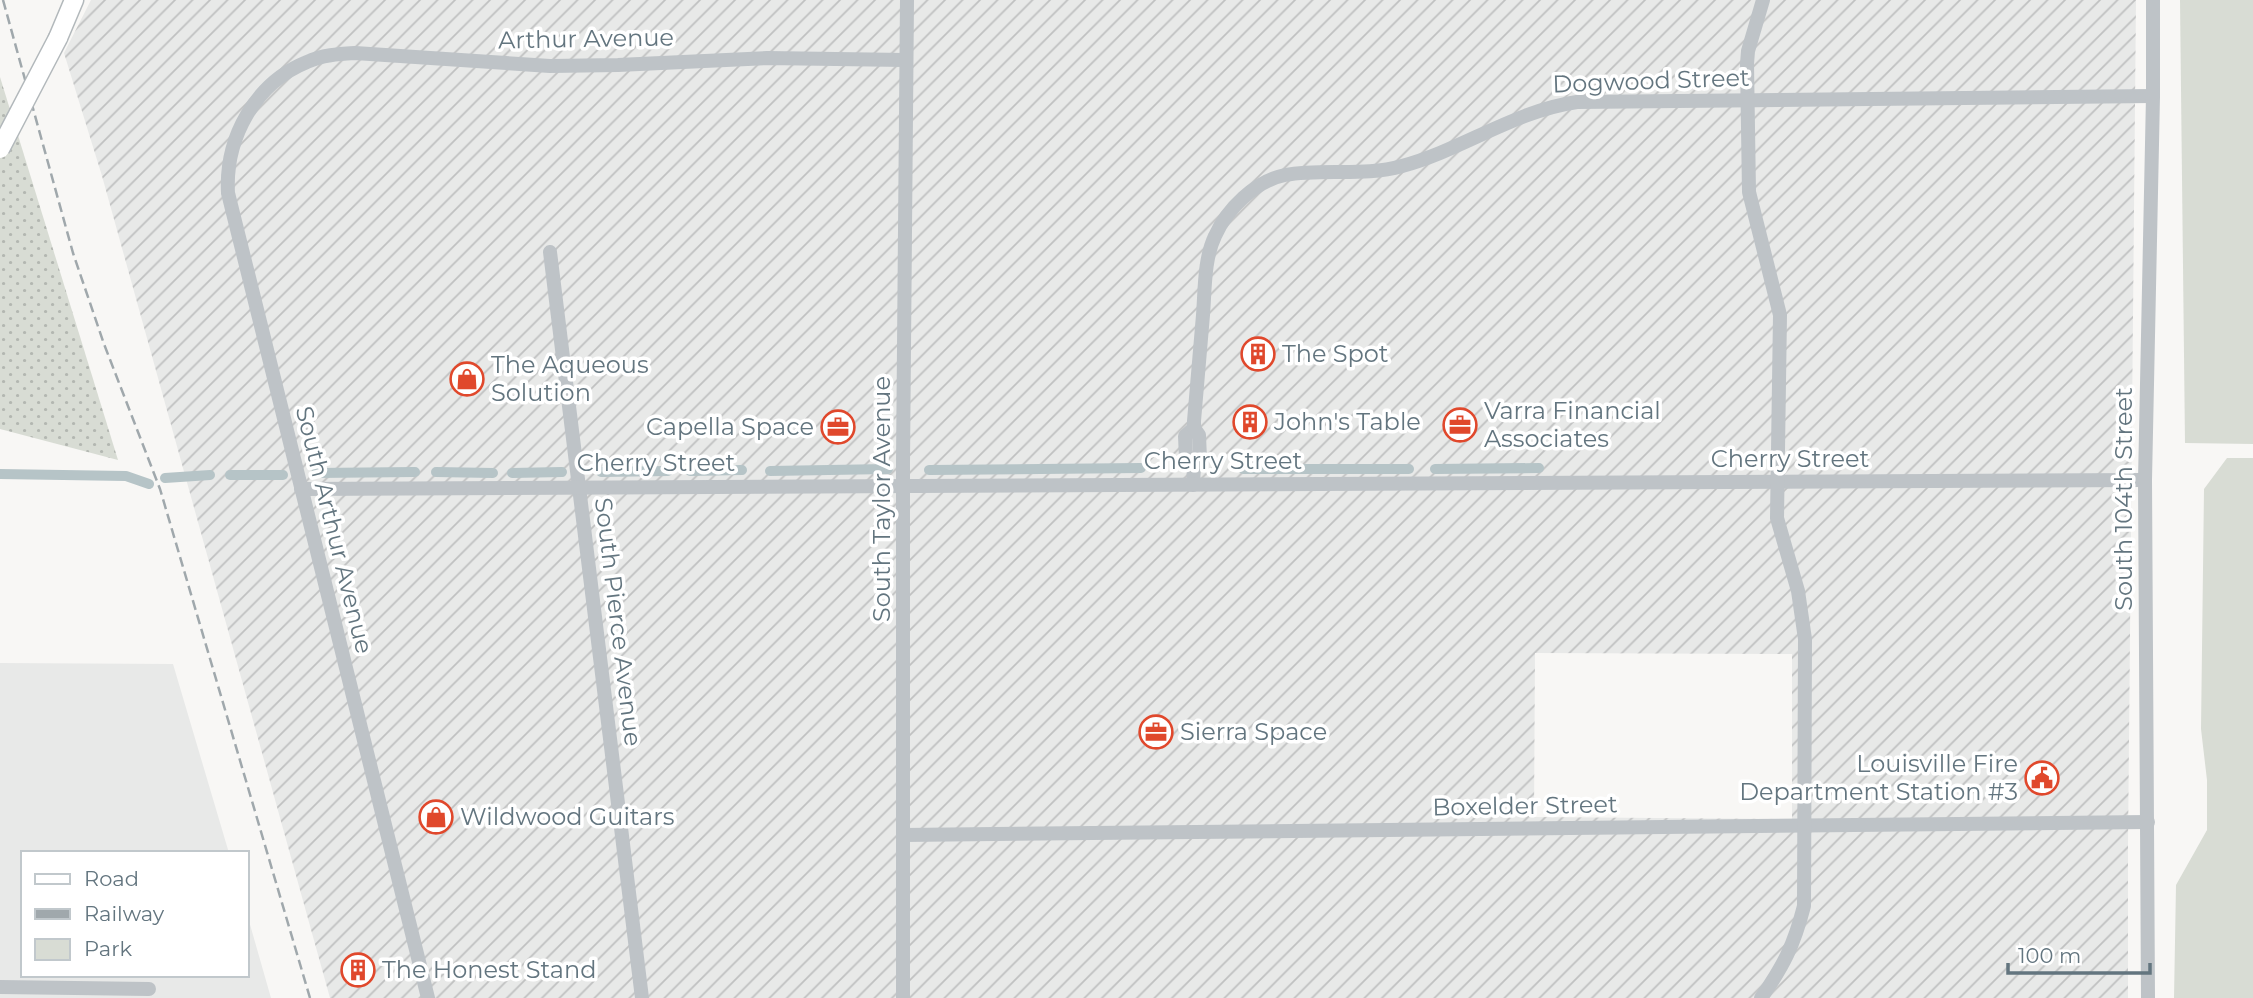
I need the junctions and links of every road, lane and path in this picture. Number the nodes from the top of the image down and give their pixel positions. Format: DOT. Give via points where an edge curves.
graph roads {
  1 [pos="74,0"];
  2 [pos="907,0"];
  3 [pos="1763,0"];
  4 [pos="2153,0"];
  5 [pos="905,60"];
  6 [pos="274,82"];
  7 [pos="2153,96"];
  8 [pos="1749,100"];
  9 [pos="0,149"];
  10 [pos="550,252"];
  11 [pos="2145,480"];
  12 [pos="1777,482"];
  13 [pos="904,485"];
  14 [pos="1193,485"];
  15 [pos="579,487"];
  16 [pos="301,489"];
  17 [pos="2148,822"];
  18 [pos="1804,826"];
  19 [pos="903,835"];
  20 [pos="0,988"];
  21 [pos="149,989"];
  22 [pos="428,998"];
  23 [pos="642,998"];
  24 [pos="903,998"];
  25 [pos="1761,998"];
  26 [pos="2148,998"];
  1 -- 9 [label="main road, bridge"];
  2 -- 5 [label="street, South Taylor Avenue"];
  3 -- 8 [label="street" via="1748,51"];
  4 -- 7 [label="street, South 104th Street"];
  5 -- 6 [label="street, Arthur Avenue" via="767,58 550,66 355,53 309,61"];
  5 -- 13 [label="street, South Taylor Avenue"];
  6 -- 16 [label="street, South Arthur Avenue" via="243,120 234,141 228,193"];
  7 -- 8 [label="street, Dogwood Street"];
  7 -- 11 [label="street, South 104th Street"];
  8 -- 12 [label="street" via="1751,208 1780,315"];
  8 -- 14 [label="street, Dogwood Street" via="1566,104 1540,109 1413,163 1391,169 1283,175 1253,190 1230,211 1214,237 1208,263 1194,428 1185,436 1186,458 1194,466"];
  10 -- 15 [label="street, South Pierce Avenue"];
  11 -- 12 [label="street, Cherry Street"];
  11 -- 17 [label="street, South 104th Street"];
  12 -- 14 [label="street, Cherry Street"];
  12 -- 18 [label="street" via="1777,517 1798,591 1805,639"];
  13 -- 14 [label="street, Cherry Street"];
  13 -- 15 [label="street, Cherry Street"];
  13 -- 19 [label="street, South Taylor Avenue"];
  15 -- 16 [label="street, Cherry Street"];
  15 -- 23 [label="street, South Pierce Avenue"];
  16 -- 22 [label="street, South Arthur Avenue"];
  17 -- 18 [label="street, Boxelder Street"];
  17 -- 26 [label="street, South 104th Street"];
  18 -- 19 [label="street, Boxelder Street"];
  18 -- 25 [label="street" via="1804,906 1794,943"];
  19 -- 24 [label="street, South Taylor Avenue"];
  20 -- 21 [label="street"];
}
